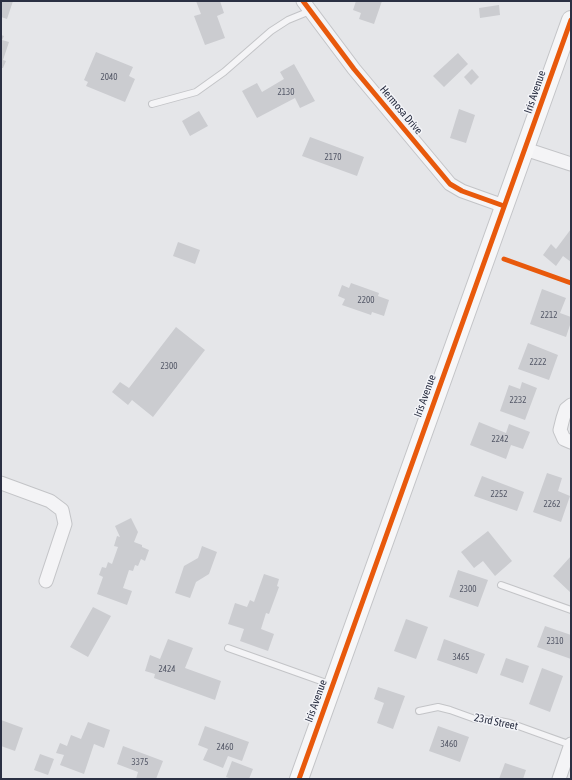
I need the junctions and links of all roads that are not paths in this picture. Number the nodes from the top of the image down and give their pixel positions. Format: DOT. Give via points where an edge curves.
graph roads {
  1 [pos="306,6"];
  2 [pos="571,20"];
  3 [pos="152,104"];
  4 [pos="525,149"];
  5 [pos="571,164"];
  6 [pos="504,206"];
  7 [pos="571,405"];
  8 [pos="571,442"];
  9 [pos="1,483"];
  10 [pos="46,580"];
  11 [pos="501,585"];
  12 [pos="571,610"];
  13 [pos="228,648"];
  14 [pos="332,685"];
  15 [pos="419,711"];
  16 [pos="571,745"];
  17 [pos="299,779"];
  18 [pos="559,779"];
  1 -- 3 [label="lane" via="196,92"];
  1 -- 6 [label="street, Hermosa Drive" via="354,69 450,184"];
  2 -- 4 [label="main road, Iris Avenue"];
  4 -- 5 [label="street"];
  4 -- 6 [label="main road, Iris Avenue"];
  6 -- 14 [label="main road, Iris Avenue"];
  7 -- 8 [label="street" via="566,409 560,430 564,439"];
  9 -- 10 [label="street" via="50,501 62,510 65,524"];
  11 -- 12 [label="lane"];
  13 -- 14 [label="lane"];
  14 -- 17 [label="main road, Iris Avenue"];
  15 -- 16 [label="lane, 23rd Street" via="438,707 475,719 510,723"];
  16 -- 18 [label="street"];
}
